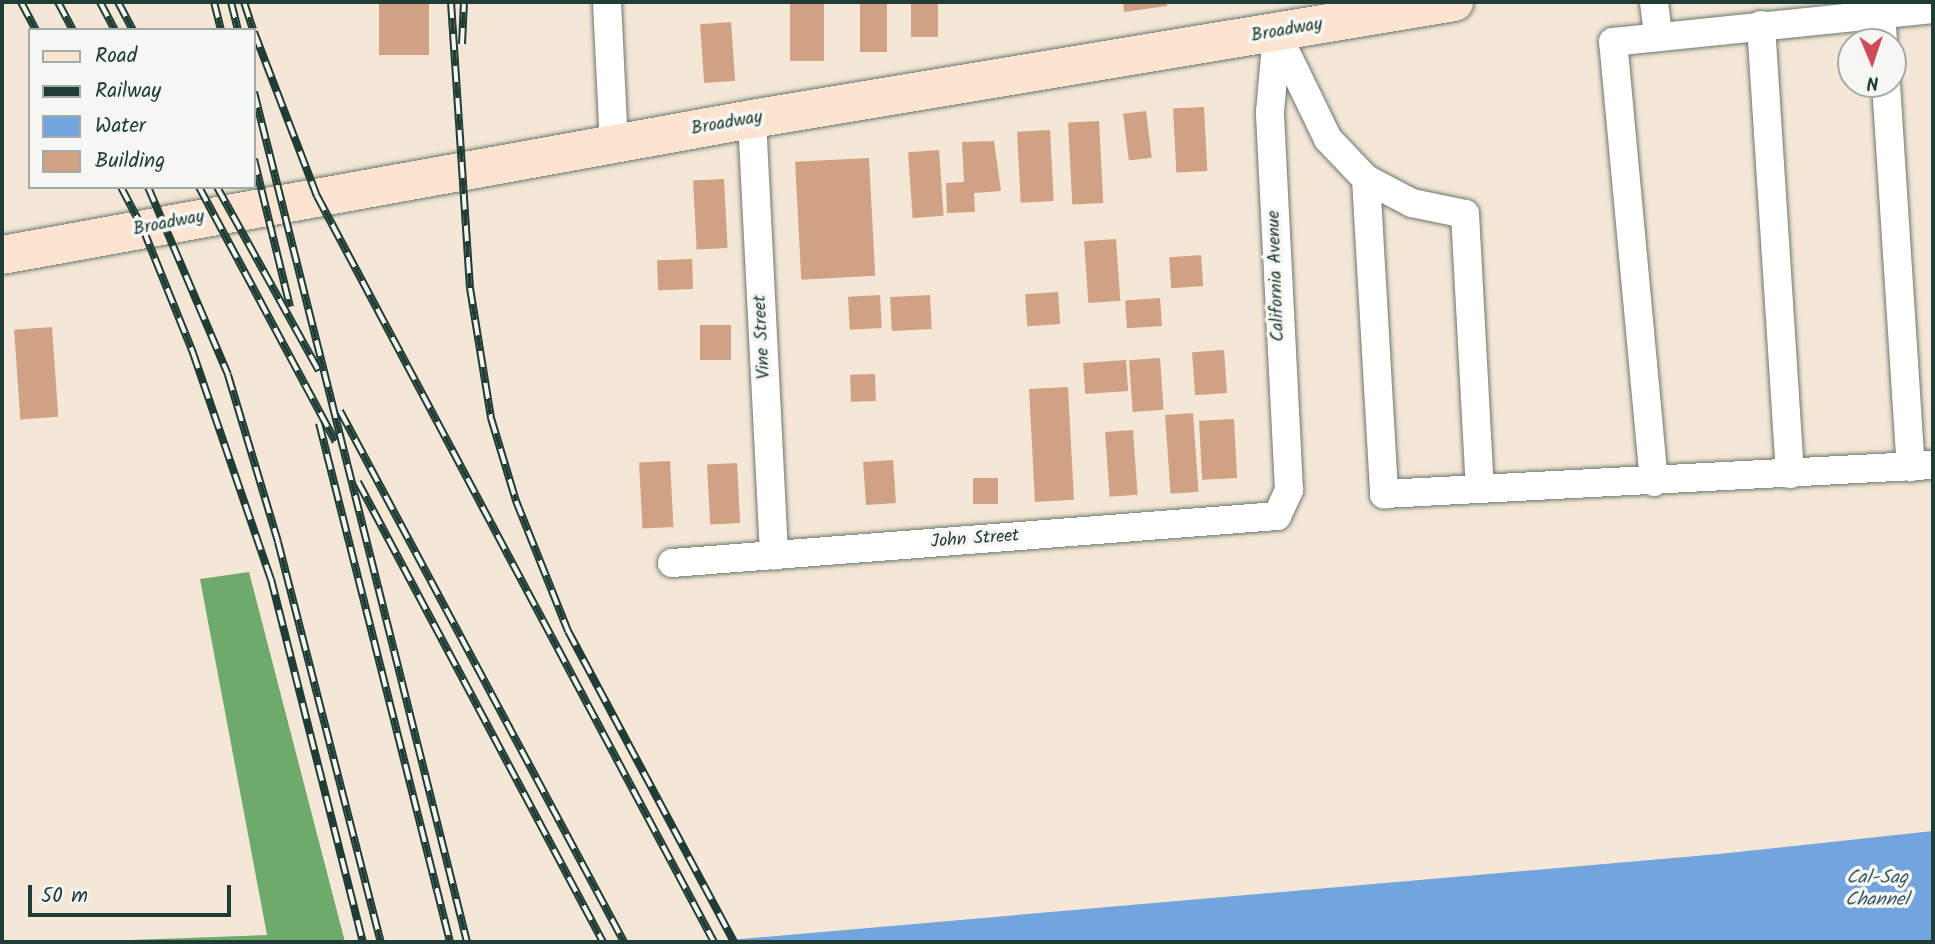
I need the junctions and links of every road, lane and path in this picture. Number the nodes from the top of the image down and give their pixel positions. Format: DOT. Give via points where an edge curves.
graph roads {
  1 [pos="607,2"];
  2 [pos="1454,2"];
  3 [pos="1654,2"];
  4 [pos="1933,9"];
  5 [pos="1881,12"];
  6 [pos="1297,21"];
  7 [pos="1761,24"];
  8 [pos="1882,28"];
  9 [pos="1658,36"];
  10 [pos="1887,98"];
  11 [pos="752,119"];
  12 [pos="614,144"];
  13 [pos="1366,179"];
  14 [pos="2,255"];
  15 [pos="1922,466"];
  16 [pos="1790,474"];
  17 [pos="1654,482"];
  18 [pos="1480,489"];
  19 [pos="1277,516"];
  20 [pos="774,555"];
  21 [pos="672,563"];
  1 -- 12 [label="street"];
  2 -- 6 [label="street, Broadway"];
  3 -- 9 [label="street"];
  4 -- 5 [label="street"];
  5 -- 7 [label="street"];
  5 -- 8 [label="street"];
  6 -- 11 [label="street, Broadway"];
  6 -- 13 [label="street" via="1328,139"];
  6 -- 19 [label="street, California Avenue" via="1270,112 1289,490"];
  7 -- 9 [label="street"];
  7 -- 16 [label="street"];
  9 -- 17 [label="street" via="1614,42"];
  10 -- 15 [label="street"];
  11 -- 12 [label="street, Broadway"];
  11 -- 20 [label="street, Vine Street"];
  12 -- 14 [label="street, Broadway"];
  13 -- 18 [label="street" via="1412,203 1465,214"];
  13 -- 18 [label="street" via="1384,494"];
  15 -- 16 [label="street"];
  16 -- 17 [label="street"];
  17 -- 18 [label="street"];
  19 -- 20 [label="street, John Street"];
  20 -- 21 [label="street, John Street"];
}
